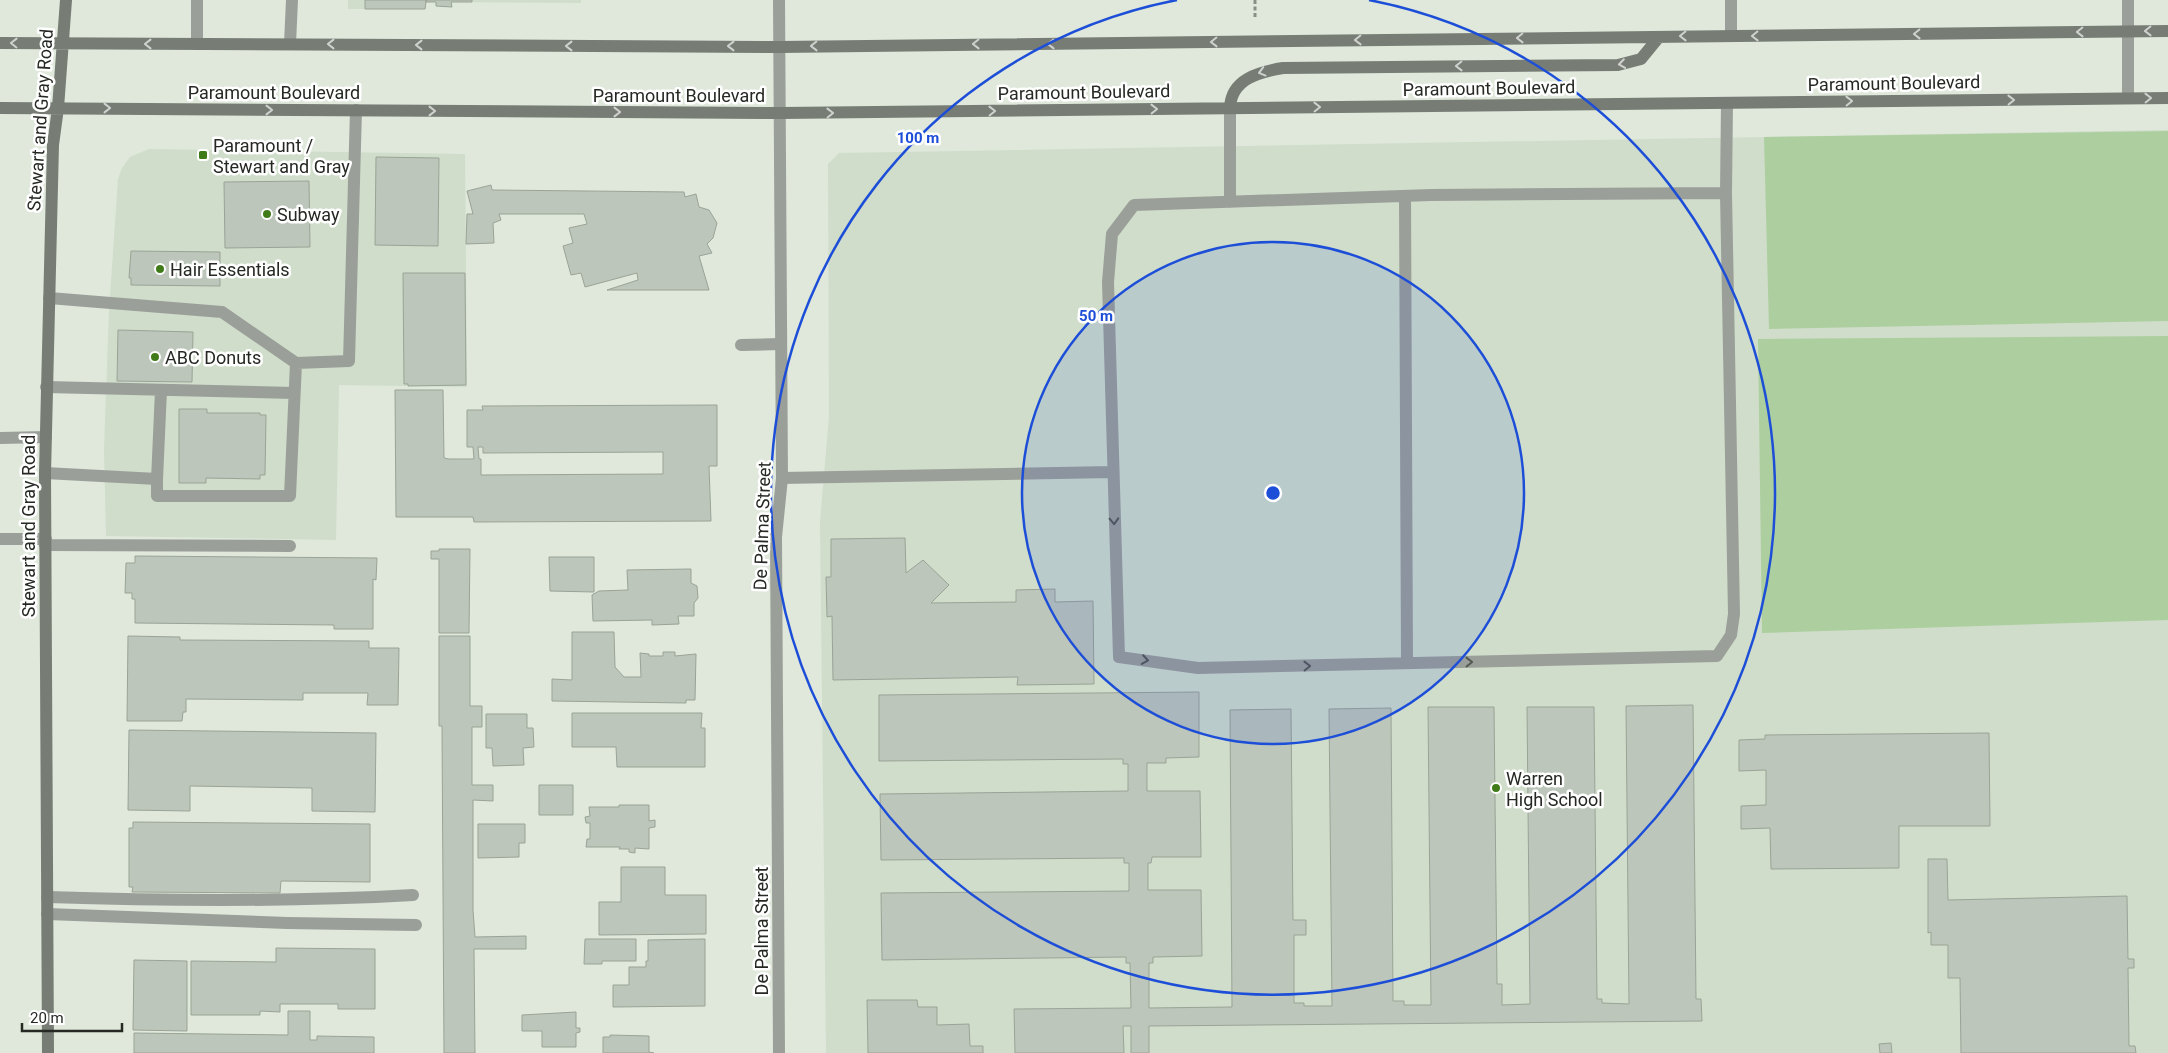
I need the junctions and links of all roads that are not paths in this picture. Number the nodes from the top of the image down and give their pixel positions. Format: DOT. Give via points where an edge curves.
graph roads {
  1 [pos="66,0"];
  2 [pos="197,0"];
  3 [pos="292,0"];
  4 [pos="779,0"];
  5 [pos="1731,0"];
  6 [pos="2128,0"];
  7 [pos="2128,31"];
  8 [pos="2168,31"];
  9 [pos="1731,36"];
  10 [pos="1659,37"];
  11 [pos="0,43"];
  12 [pos="62,43"];
  13 [pos="196,44"];
  14 [pos="290,44"];
  15 [pos="780,47"];
  16 [pos="2128,98"];
  17 [pos="2168,98"];
  18 [pos="1727,103"];
  19 [pos="0,108"];
  20 [pos="58,108"];
  21 [pos="1230,108"];
  22 [pos="356,110"];
  23 [pos="781,113"];
  24 [pos="1726,193"];
  25 [pos="1405,196"];
  26 [pos="1230,202"];
  27 [pos="49,298"];
  28 [pos="781,344"];
  29 [pos="741,345"];
  30 [pos="296,363"];
  31 [pos="46,387"];
  32 [pos="161,390"];
  33 [pos="294,393"];
  34 [pos="46,437"];
  35 [pos="0,438"];
  36 [pos="1112,472"];
  37 [pos="45,473"];
  38 [pos="782,478"];
  39 [pos="157,480"];
  40 [pos="0,539"];
  41 [pos="46,542"];
  42 [pos="290,546"];
  43 [pos="1407,663"];
  44 [pos="412,895"];
  45 [pos="47,897"];
  46 [pos="47,914"];
  47 [pos="416,925"];
  48 [pos="48,1053"];
  49 [pos="779,1053"];
  1 -- 12 [label="main road, Stewart and Gray Road"];
  2 -- 13 [label="street"];
  3 -- 14 [label="street"];
  4 -- 15 [label="street, De Palma Street"];
  5 -- 9 [label="street"];
  6 -- 7 [label="street"];
  8 -- 7 [label="main road, one-way"];
  7 -- 9 [label="main road, one-way"];
  7 -- 16 [label="street"];
  9 -- 10 [label="main road, one-way"];
  10 -- 15 [label="main road, one-way"];
  10 -- 21 [label="main road, one-way" via="1641,59 1618,65 1267,70 1252,75 1235,89"];
  12 -- 11 [label="main road, one-way"];
  13 -- 12 [label="main road, one-way"];
  12 -- 20 [label="main road, Stewart and Gray Road"];
  13 -- 14 [label="main road"];
  15 -- 14 [label="main road, one-way"];
  15 -- 23 [label="street, De Palma Street"];
  16 -- 17 [label="main road, Paramount Boulevard, one-way"];
  18 -- 16 [label="main road, Paramount Boulevard, one-way"];
  21 -- 18 [label="main road, Paramount Boulevard, one-way"];
  18 -- 24 [label="street"];
  19 -- 20 [label="main road, Paramount Boulevard"];
  20 -- 22 [label="main road, Paramount Boulevard, one-way"];
  20 -- 27 [label="main road, Stewart and Gray Road" via="53,145"];
  23 -- 21 [label="main road, Paramount Boulevard, one-way"];
  21 -- 26 [label="street"];
  22 -- 23 [label="main road, Paramount Boulevard, one-way"];
  22 -- 30 [label="street" via="349,361"];
  23 -- 28 [label="street, De Palma Street"];
  24 -- 25 [label="street"];
  43 -- 24 [label="street, one-way" via="1717,656 1731,635 1734,614"];
  25 -- 26 [label="street"];
  25 -- 43 [label="street"];
  26 -- 36 [label="street" via="1134,205 1112,234 1108,282"];
  27 -- 30 [label="street" via="222,312"];
  27 -- 31 [label="main road, Stewart and Gray Road"];
  28 -- 29 [label="street"];
  28 -- 38 [label="street, De Palma Street"];
  30 -- 33 [label="street"];
  31 -- 32 [label="street"];
  31 -- 34 [label="main road, Stewart and Gray Road"];
  32 -- 33 [label="street"];
  32 -- 39 [label="street"];
  33 -- 39 [label="street" via="290,496 156,496"];
  34 -- 35 [label="street"];
  34 -- 37 [label="main road, Stewart and Gray Road"];
  36 -- 38 [label="street"];
  36 -- 43 [label="street, one-way" via="1119,657 1198,668"];
  37 -- 39 [label="street"];
  37 -- 41 [label="main road, Stewart and Gray Road"];
  38 -- 49 [label="street, De Palma Street" via="776,537"];
  40 -- 41 [label="street"];
  41 -- 42 [label="street"];
  41 -- 45 [label="main road, Stewart and Gray Road"];
  44 -- 45 [label="street" via="235,902"];
  45 -- 46 [label="main road, Stewart and Gray Road"];
  46 -- 47 [label="street"];
  46 -- 48 [label="main road, Stewart and Gray Road"];
}
